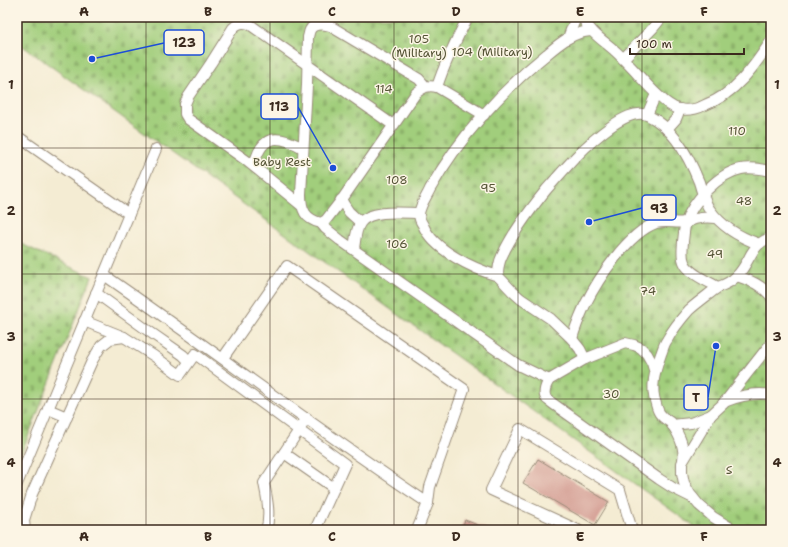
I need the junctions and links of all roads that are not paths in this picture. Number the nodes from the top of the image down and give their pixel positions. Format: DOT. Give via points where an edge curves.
graph roads {
  1 [pos="468,17"];
  2 [pos="576,17"];
  3 [pos="582,17"];
  4 [pos="662,17"];
  5 [pos="591,31"];
  6 [pos="568,38"];
  7 [pos="771,41"];
  8 [pos="623,59"];
  9 [pos="308,65"];
  10 [pos="426,87"];
  11 [pos="437,87"];
  12 [pos="656,94"];
  13 [pos="680,109"];
  14 [pos="484,115"];
  15 [pos="647,115"];
  16 [pos="393,125"];
  17 [pos="667,129"];
  18 [pos="17,136"];
  19 [pos="303,148"];
  20 [pos="156,149"];
  21 [pos="254,166"];
  22 [pos="771,171"];
  23 [pos="703,194"];
  24 [pos="341,200"];
  25 [pos="301,205"];
  26 [pos="419,213"];
  27 [pos="129,214"];
  28 [pos="716,218"];
  29 [pos="360,222"];
  30 [pos="686,222"];
  31 [pos="321,224"];
  32 [pos="771,237"];
  33 [pos="759,244"];
  34 [pos="354,249"];
  35 [pos="104,275"];
  36 [pos="498,276"];
  37 [pos="737,276"];
  38 [pos="718,287"];
  39 [pos="96,293"];
  40 [pos="771,296"];
  41 [pos="84,321"];
  42 [pos="124,337"];
  43 [pos="572,339"];
  44 [pos="202,343"];
  45 [pos="771,343"];
  46 [pos="192,358"];
  47 [pos="223,358"];
  48 [pos="585,359"];
  49 [pos="655,373"];
  50 [pos="549,380"];
  51 [pos="771,395"];
  52 [pos="724,402"];
  53 [pos="48,409"];
  54 [pos="711,415"];
  55 [pos="67,417"];
  56 [pos="307,418"];
  57 [pos="672,425"];
  58 [pos="299,431"];
  59 [pos="284,453"];
  60 [pos="682,463"];
  61 [pos="17,483"];
  62 [pos="334,488"];
  63 [pos="34,489"];
  64 [pos="693,498"];
  65 [pos="428,503"];
  66 [pos="25,530"];
  67 [pos="266,530"];
  68 [pos="315,530"];
  69 [pos="417,530"];
  70 [pos="578,530"];
  71 [pos="632,530"];
  72 [pos="734,530"];
  1 -- 11 [label="lane" via="442,69"];
  2 -- 6 [label="lane"];
  3 -- 5 [label="lane"];
  4 -- 8 [label="lane"];
  5 -- 6 [label="lane" via="579,32"];
  5 -- 8 [label="lane"];
  6 -- 14 [label="lane" via="531,66"];
  7 -- 13 [label="lane" via="756,64 726,95 699,108"];
  8 -- 12 [label="lane"];
  9 -- 10 [label="lane" via="310,30 321,23 419,79"];
  9 -- 16 [label="lane"];
  9 -- 19 [label="lane"];
  9 -- 21 [label="lane" via="249,24 242,22 233,28 188,97 184,108 188,119"];
  10 -- 11 [label="lane"];
  10 -- 16 [label="lane" via="416,93"];
  11 -- 14 [label="lane"];
  12 -- 13 [label="lane"];
  12 -- 15 [label="lane"];
  13 -- 17 [label="lane" via="676,119"];
  14 -- 26 [label="lane" via="443,167"];
  15 -- 17 [label="lane"];
  15 -- 36 [label="lane" via="636,114 624,118 596,137 565,167 534,205 508,245 499,266"];
  16 -- 24 [label="lane"];
  17 -- 23 [label="lane" via="681,147"];
  18 -- 27 [label="lane"];
  19 -- 21 [label="lane" via="295,143 270,139 264,143"];
  19 -- 25 [label="lane"];
  20 -- 27 [label="lane"];
  21 -- 25 [label="lane"];
  22 -- 23 [label="lane" via="750,168 731,172 712,184"];
  23 -- 28 [label="lane"];
  23 -- 30 [label="lane"];
  24 -- 29 [label="lane"];
  24 -- 31 [label="lane"];
  25 -- 31 [label="lane" via="305,214 314,222"];
  26 -- 29 [label="lane" via="370,215"];
  26 -- 36 [label="lane" via="424,230 439,247 478,269"];
  27 -- 35 [label="lane"];
  28 -- 30 [label="lane" via="702,217"];
  28 -- 33 [label="lane" via="724,226"];
  29 -- 34 [label="lane"];
  30 -- 38 [label="lane" via="684,262 688,269"];
  30 -- 43 [label="lane" via="656,223 627,244 585,304"];
  31 -- 34 [label="lane"];
  32 -- 33 [label="lane"];
  33 -- 37 [label="lane"];
  34 -- 50 [label="lane" via="518,365"];
  35 -- 39 [label="lane"];
  35 -- 44 [label="lane"];
  36 -- 43 [label="lane" via="521,299"];
  37 -- 38 [label="lane"];
  37 -- 40 [label="lane" via="761,286"];
  38 -- 49 [label="lane" via="699,301 676,325 666,341"];
  39 -- 41 [label="lane"];
  39 -- 46 [label="lane" via="183,355"];
  41 -- 42 [label="lane"];
  41 -- 53 [label="lane"];
  42 -- 46 [label="lane" via="180,375"];
  42 -- 55 [label="lane" via="110,339 101,346"];
  43 -- 48 [label="lane"];
  44 -- 46 [label="lane"];
  44 -- 47 [label="lane"];
  45 -- 52 [label="lane"];
  46 -- 58 [label="lane"];
  47 -- 56 [label="lane"];
  47 -- 65 [label="lane" via="288,266 464,389 430,487"];
  48 -- 49 [label="lane" via="625,343 641,348 647,354"];
  48 -- 50 [label="lane"];
  49 -- 57 [label="lane" via="653,397 661,415"];
  50 -- 64 [label="lane" via="545,393 546,398 552,403 672,488"];
  51 -- 52 [label="lane" via="736,397"];
  52 -- 54 [label="lane"];
  53 -- 55 [label="lane"];
  53 -- 61 [label="lane"];
  54 -- 57 [label="lane" via="691,423"];
  54 -- 60 [label="lane"];
  55 -- 63 [label="lane"];
  56 -- 58 [label="lane"];
  56 -- 65 [label="lane" via="369,464"];
  57 -- 60 [label="lane" via="680,437 684,454"];
  58 -- 59 [label="lane"];
  58 -- 62 [label="lane" via="345,464"];
  59 -- 62 [label="lane"];
  59 -- 67 [label="lane" via="264,483 268,507"];
  60 -- 64 [label="lane" via="684,483"];
  61 -- 63 [label="lane"];
  62 -- 68 [label="lane"];
  63 -- 66 [label="lane" via="24,520"];
  64 -- 72 [label="lane" via="713,517"];
  65 -- 69 [label="lane"];
  70 -- 71 [label="lane" via="490,490 520,429 620,490"];
}
